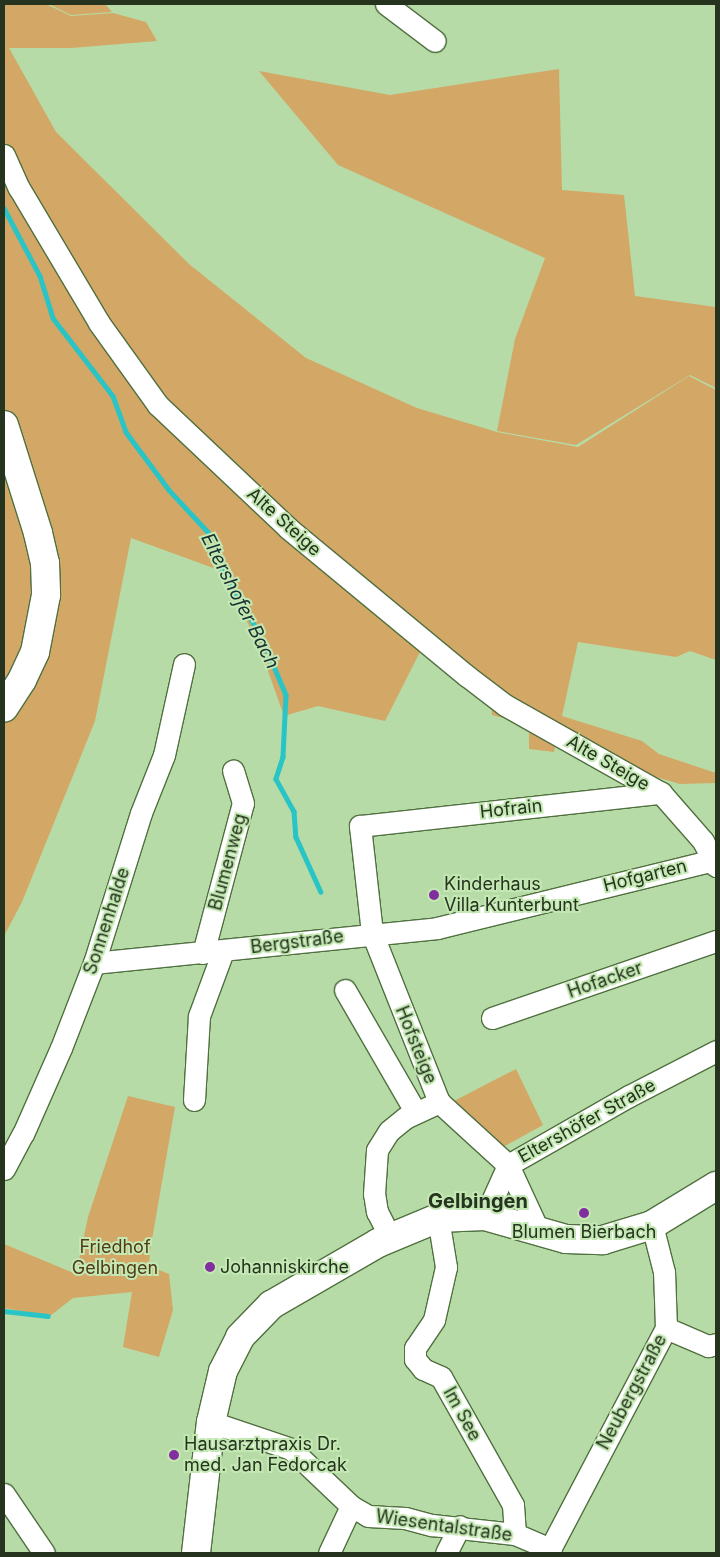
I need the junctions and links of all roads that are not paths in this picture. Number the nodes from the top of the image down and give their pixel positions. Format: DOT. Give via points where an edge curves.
graph roads {
  1 [pos="386,4"];
  2 [pos="435,41"];
  3 [pos="4,154"];
  4 [pos="4,425"];
  5 [pos="184,664"];
  6 [pos="4,708"];
  7 [pos="233,771"];
  8 [pos="661,793"];
  9 [pos="360,826"];
  10 [pos="714,863"];
  11 [pos="372,933"];
  12 [pos="716,941"];
  13 [pos="213,952"];
  14 [pos="94,963"];
  15 [pos="345,990"];
  16 [pos="492,1018"];
  17 [pos="716,1051"];
  18 [pos="194,1100"];
  19 [pos="439,1102"];
  20 [pos="415,1111"];
  21 [pos="508,1166"];
  22 [pos="4,1169"];
  23 [pos="716,1186"];
  24 [pos="485,1216"];
  25 [pos="438,1218"];
  26 [pos="652,1225"];
  27 [pos="540,1232"];
  28 [pos="390,1237"];
  29 [pos="666,1328"];
  30 [pos="716,1344"];
  31 [pos="211,1422"];
  32 [pos="4,1494"];
  33 [pos="351,1506"];
  34 [pos="460,1526"];
  35 [pos="515,1534"];
  36 [pos="550,1551"];
  37 [pos="44,1553"];
  38 [pos="196,1553"];
  39 [pos="329,1553"];
  40 [pos="446,1553"];
  1 -- 2 [label="street"];
  3 -- 8 [label="street, Alte Steige" via="20,188 99,323 158,405 288,528 467,676 505,705"];
  4 -- 6 [label="main road" via="38,533 45,563 46,595 35,652"];
  5 -- 14 [label="street, Sonnenhalde" via="164,755 141,813"];
  7 -- 13 [label="street, Blumenweg" via="244,803"];
  8 -- 9 [label="street, Hofrain"];
  8 -- 10 [label="street" via="703,841"];
  9 -- 11 [label="street, Hofsteige"];
  10 -- 11 [label="street, Hofgarten" via="437,928"];
  11 -- 13 [label="street, Bergstraße"];
  11 -- 19 [label="street, Hofsteige"];
  12 -- 16 [label="street, Hofacker"];
  13 -- 14 [label="street, Bergstraße"];
  13 -- 18 [label="street" via="199,1016"];
  14 -- 22 [label="street, Sonnenhalde" via="61,1048"];
  15 -- 20 [label="street"];
  17 -- 21 [label="street, Eltershöfer Straße"];
  19 -- 20 [label="street"];
  19 -- 21 [label="street, Hofsteige"];
  20 -- 28 [label="street" via="389,1131 378,1150 373,1186 377,1212"];
  21 -- 24 [label="street, Eltershöfer Straße"];
  21 -- 27 [label="street, Hofsteige"];
  23 -- 26 [label="main road"];
  24 -- 25 [label="main road"];
  24 -- 27 [label="main road"];
  25 -- 28 [label="main road"];
  25 -- 35 [label="street, Im See" via="446,1268 434,1320 415,1348 415,1359 424,1369 441,1377 512,1505"];
  26 -- 27 [label="main road" via="603,1240 577,1240"];
  26 -- 29 [label="street, Neubergstraße" via="664,1272"];
  28 -- 31 [label="main road" via="301,1286 254,1320 240,1336 223,1371"];
  29 -- 30 [label="street" via="708,1346"];
  29 -- 36 [label="street, Neubergstraße"];
  31 -- 33 [label="street, Wiesentalstraße" via="291,1449"];
  31 -- 38 [label="main road"];
  32 -- 37 [label="street"];
  33 -- 34 [label="street, Wiesentalstraße" via="368,1516"];
  33 -- 39 [label="street"];
  34 -- 35 [label="street, Wiesentalstraße"];
  34 -- 40 [label="street"];
  35 -- 36 [label="street, Wiesentalstraße"];
}
